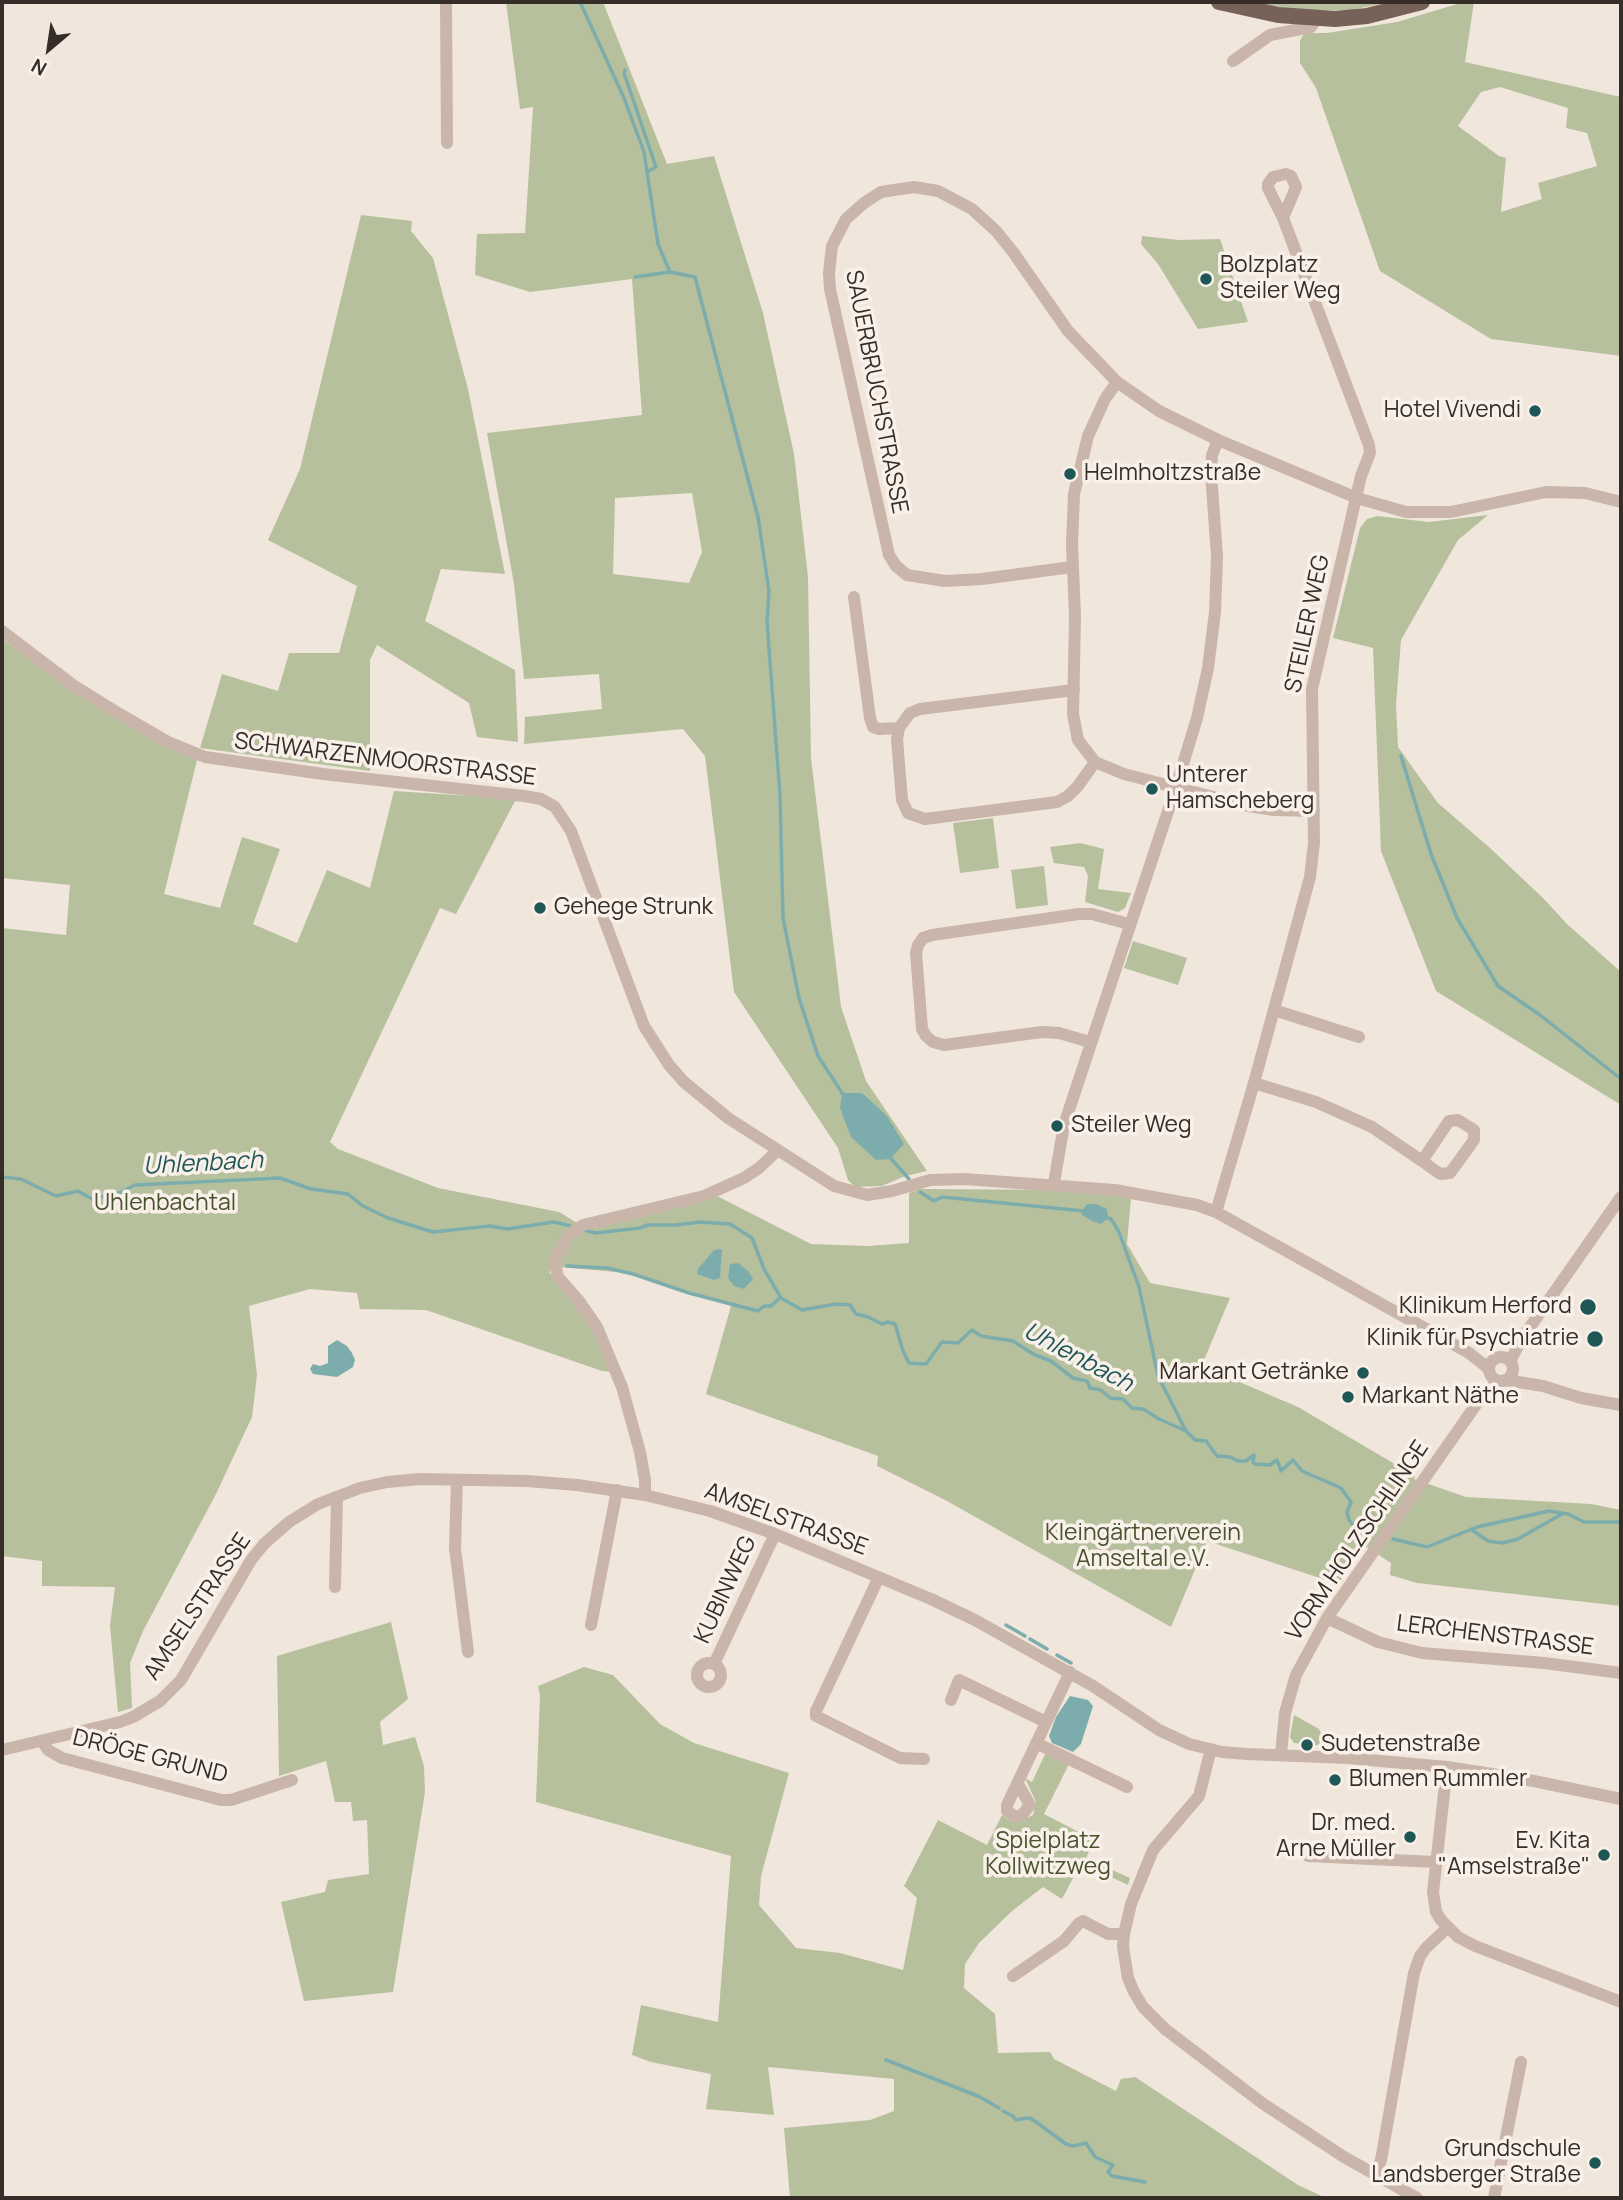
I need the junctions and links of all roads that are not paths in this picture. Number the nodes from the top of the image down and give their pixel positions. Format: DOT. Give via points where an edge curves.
graph roads {
  1 [pos="446,2"];
  2 [pos="1219,2"];
  3 [pos="1422,2"];
  4 [pos="1317,19"];
  5 [pos="1233,61"];
  6 [pos="447,142"];
  7 [pos="1283,219"];
  8 [pos="1117,382"];
  9 [pos="1217,440"];
  10 [pos="1357,498"];
  11 [pos="1621,502"];
  12 [pos="1073,567"];
  13 [pos="854,597"];
  14 [pos="2,631"];
  15 [pos="1073,690"];
  16 [pos="899,727"];
  17 [pos="1096,762"];
  18 [pos="1176,787"];
  19 [pos="1314,811"];
  20 [pos="1129,924"];
  21 [pos="1274,1010"];
  22 [pos="1359,1037"];
  23 [pos="1090,1042"];
  24 [pos="1254,1083"];
  25 [pos="777,1151"];
  26 [pos="1422,1161"];
  27 [pos="1054,1184"];
  28 [pos="1621,1197"];
  29 [pos="1216,1212"];
  30 [pos="1499,1369"];
  31 [pos="1621,1405"];
  32 [pos="457,1480"];
  33 [pos="617,1490"];
  34 [pos="645,1495"];
  35 [pos="337,1497"];
  36 [pos="775,1534"];
  37 [pos="879,1577"];
  38 [pos="335,1587"];
  39 [pos="1327,1618"];
  40 [pos="591,1625"];
  41 [pos="468,1652"];
  42 [pos="714,1664"];
  43 [pos="1070,1672"];
  44 [pos="1621,1673"];
  45 [pos="951,1700"];
  46 [pos="1046,1721"];
  47 [pos="43,1741"];
  48 [pos="1036,1743"];
  49 [pos="1211,1749"];
  50 [pos="2,1750"];
  51 [pos="1281,1754"];
  52 [pos="924,1759"];
  53 [pos="1447,1767"];
  54 [pos="292,1780"];
  55 [pos="1018,1784"];
  56 [pos="1127,1787"];
  57 [pos="1621,1799"];
  58 [pos="1308,1856"];
  59 [pos="1435,1862"];
  60 [pos="1447,1928"];
  61 [pos="1124,1934"];
  62 [pos="1013,1976"];
  63 [pos="1621,2002"];
  64 [pos="1521,2062"];
  65 [pos="1375,2175"];
  66 [pos="1417,2198"];
  67 [pos="1494,2198"];
  1 -- 6 [label="street"];
  2 -- 4 [label="main road"];
  3 -- 4 [label="main road" via="1367,16"];
  4 -- 5 [label="street" via="1311,27 1270,35"];
  7 -- 10 [label="street, STEILER WEG" via="1369,445"];
  8 -- 9 [label="street, SAUERBRUCHSTRASSE" via="1143,402"];
  8 -- 12 [label="street" via="1097,415 1079,468"];
  8 -- 12 [label="street, SAUERBRUCHSTRASSE" via="1068,331 996,231 958,200 914,187 881,192 850,214 839,232 829,261 831,289 889,555 896,566 907,575 945,581"];
  9 -- 10 [label="street, SAUERBRUCHSTRASSE"];
  9 -- 18 [label="street" via="1211,473 1217,558 1215,612 1200,705"];
  10 -- 11 [label="street, SAUERBRUCHSTRASSE" via="1430,514 1546,492 1586,493"];
  10 -- 19 [label="street, STEILER WEG" via="1312,689"];
  12 -- 15 [label="street"];
  13 -- 16 [label="street" via="873,727"];
  14 -- 25 [label="street, SCHWARZENMOORSTRASSE" via="118,713 167,742 205,757 524,796 555,807 571,831 640,1017 659,1050 703,1099"];
  15 -- 16 [label="street" via="920,709"];
  15 -- 17 [label="street" via="1074,728"];
  16 -- 17 [label="street" via="902,800 916,818 1057,802 1078,786"];
  17 -- 18 [label="street"];
  18 -- 19 [label="street" via="1248,806"];
  18 -- 20 [label="street"];
  19 -- 21 [label="street, STEILER WEG" via="1310,877"];
  20 -- 23 [label="street"];
  20 -- 23 [label="street" via="1079,914 932,934 918,945 922,1029 933,1042 944,1045 1042,1032"];
  21 -- 22 [label="street"];
  21 -- 24 [label="street, STEILER WEG"];
  23 -- 27 [label="street" via="1064,1125"];
  24 -- 26 [label="street" via="1316,1102 1373,1127"];
  24 -- 29 [label="street, STEILER WEG"];
  25 -- 27 [label="street, SCHWARZENMOORSTRASSE" via="834,1186 867,1195 930,1180"];
  25 -- 34 [label="street" via="752,1173 704,1196 583,1225 569,1235 558,1254 558,1277 597,1327 622,1387 640,1452"];
  26 -- 26 [label="street" via="1440,1174 1450,1173 1474,1140 1474,1130 1458,1120 1449,1121"];
  27 -- 29 [label="street, SCHWARZENMOORSTRASSE" via="1148,1195"];
  28 -- 30 [label="street, VORM HOLZSCHLINGE"];
  29 -- 30 [label="street, SCHWARZENMOORSTRASSE"];
  30 -- 31 [label="street, SCHWARZENMOORSTRASSE" via="1581,1398"];
  30 -- 39 [label="street, VORM HOLZSCHLINGE"];
  32 -- 33 [label="street, AMSELSTRASSE"];
  32 -- 35 [label="street, AMSELSTRASSE" via="387,1482"];
  32 -- 41 [label="street" via="455,1548"];
  33 -- 34 [label="street, AMSELSTRASSE"];
  33 -- 40 [label="street"];
  34 -- 36 [label="street, AMSELSTRASSE"];
  35 -- 38 [label="street"];
  35 -- 47 [label="street, AMSELSTRASSE" via="289,1522 264,1544 181,1680 160,1701 120,1722"];
  36 -- 37 [label="street, AMSELSTRASSE"];
  36 -- 42 [label="street, KUBINWEG"];
  37 -- 43 [label="street, AMSELSTRASSE" via="975,1620"];
  37 -- 52 [label="street" via="816,1716 900,1758"];
  39 -- 44 [label="street, LERCHENSTRASSE" via="1378,1642 1422,1653"];
  39 -- 51 [label="street, VORM HOLZSCHLINGE" via="1296,1675 1285,1713"];
  43 -- 46 [label="street"];
  43 -- 49 [label="street, AMSELSTRASSE" via="1158,1730"];
  45 -- 46 [label="street" via="959,1680"];
  46 -- 48 [label="street"];
  47 -- 50 [label="street, AMSELSTRASSE"];
  47 -- 54 [label="street, DRÖGE GRUND" via="62,1758 221,1800"];
  48 -- 55 [label="street"];
  48 -- 56 [label="street"];
  49 -- 51 [label="street, AMSELSTRASSE"];
  49 -- 61 [label="street" via="1199,1796 1149,1857"];
  51 -- 53 [label="street, AMSELSTRASSE"];
  53 -- 57 [label="street, AMSELSTRASSE"];
  53 -- 59 [label="street"];
  58 -- 59 [label="street"];
  59 -- 60 [label="street" via="1434,1903"];
  60 -- 63 [label="street" via="1475,1946"];
  60 -- 65 [label="street" via="1420,1956 1414,1973"];
  61 -- 62 [label="street" via="1108,1934 1083,1921 1064,1941"];
  61 -- 65 [label="street" via="1128,1978 1152,2018 1262,2103"];
  64 -- 67 [label="street"];
  65 -- 66 [label="street"];
}
